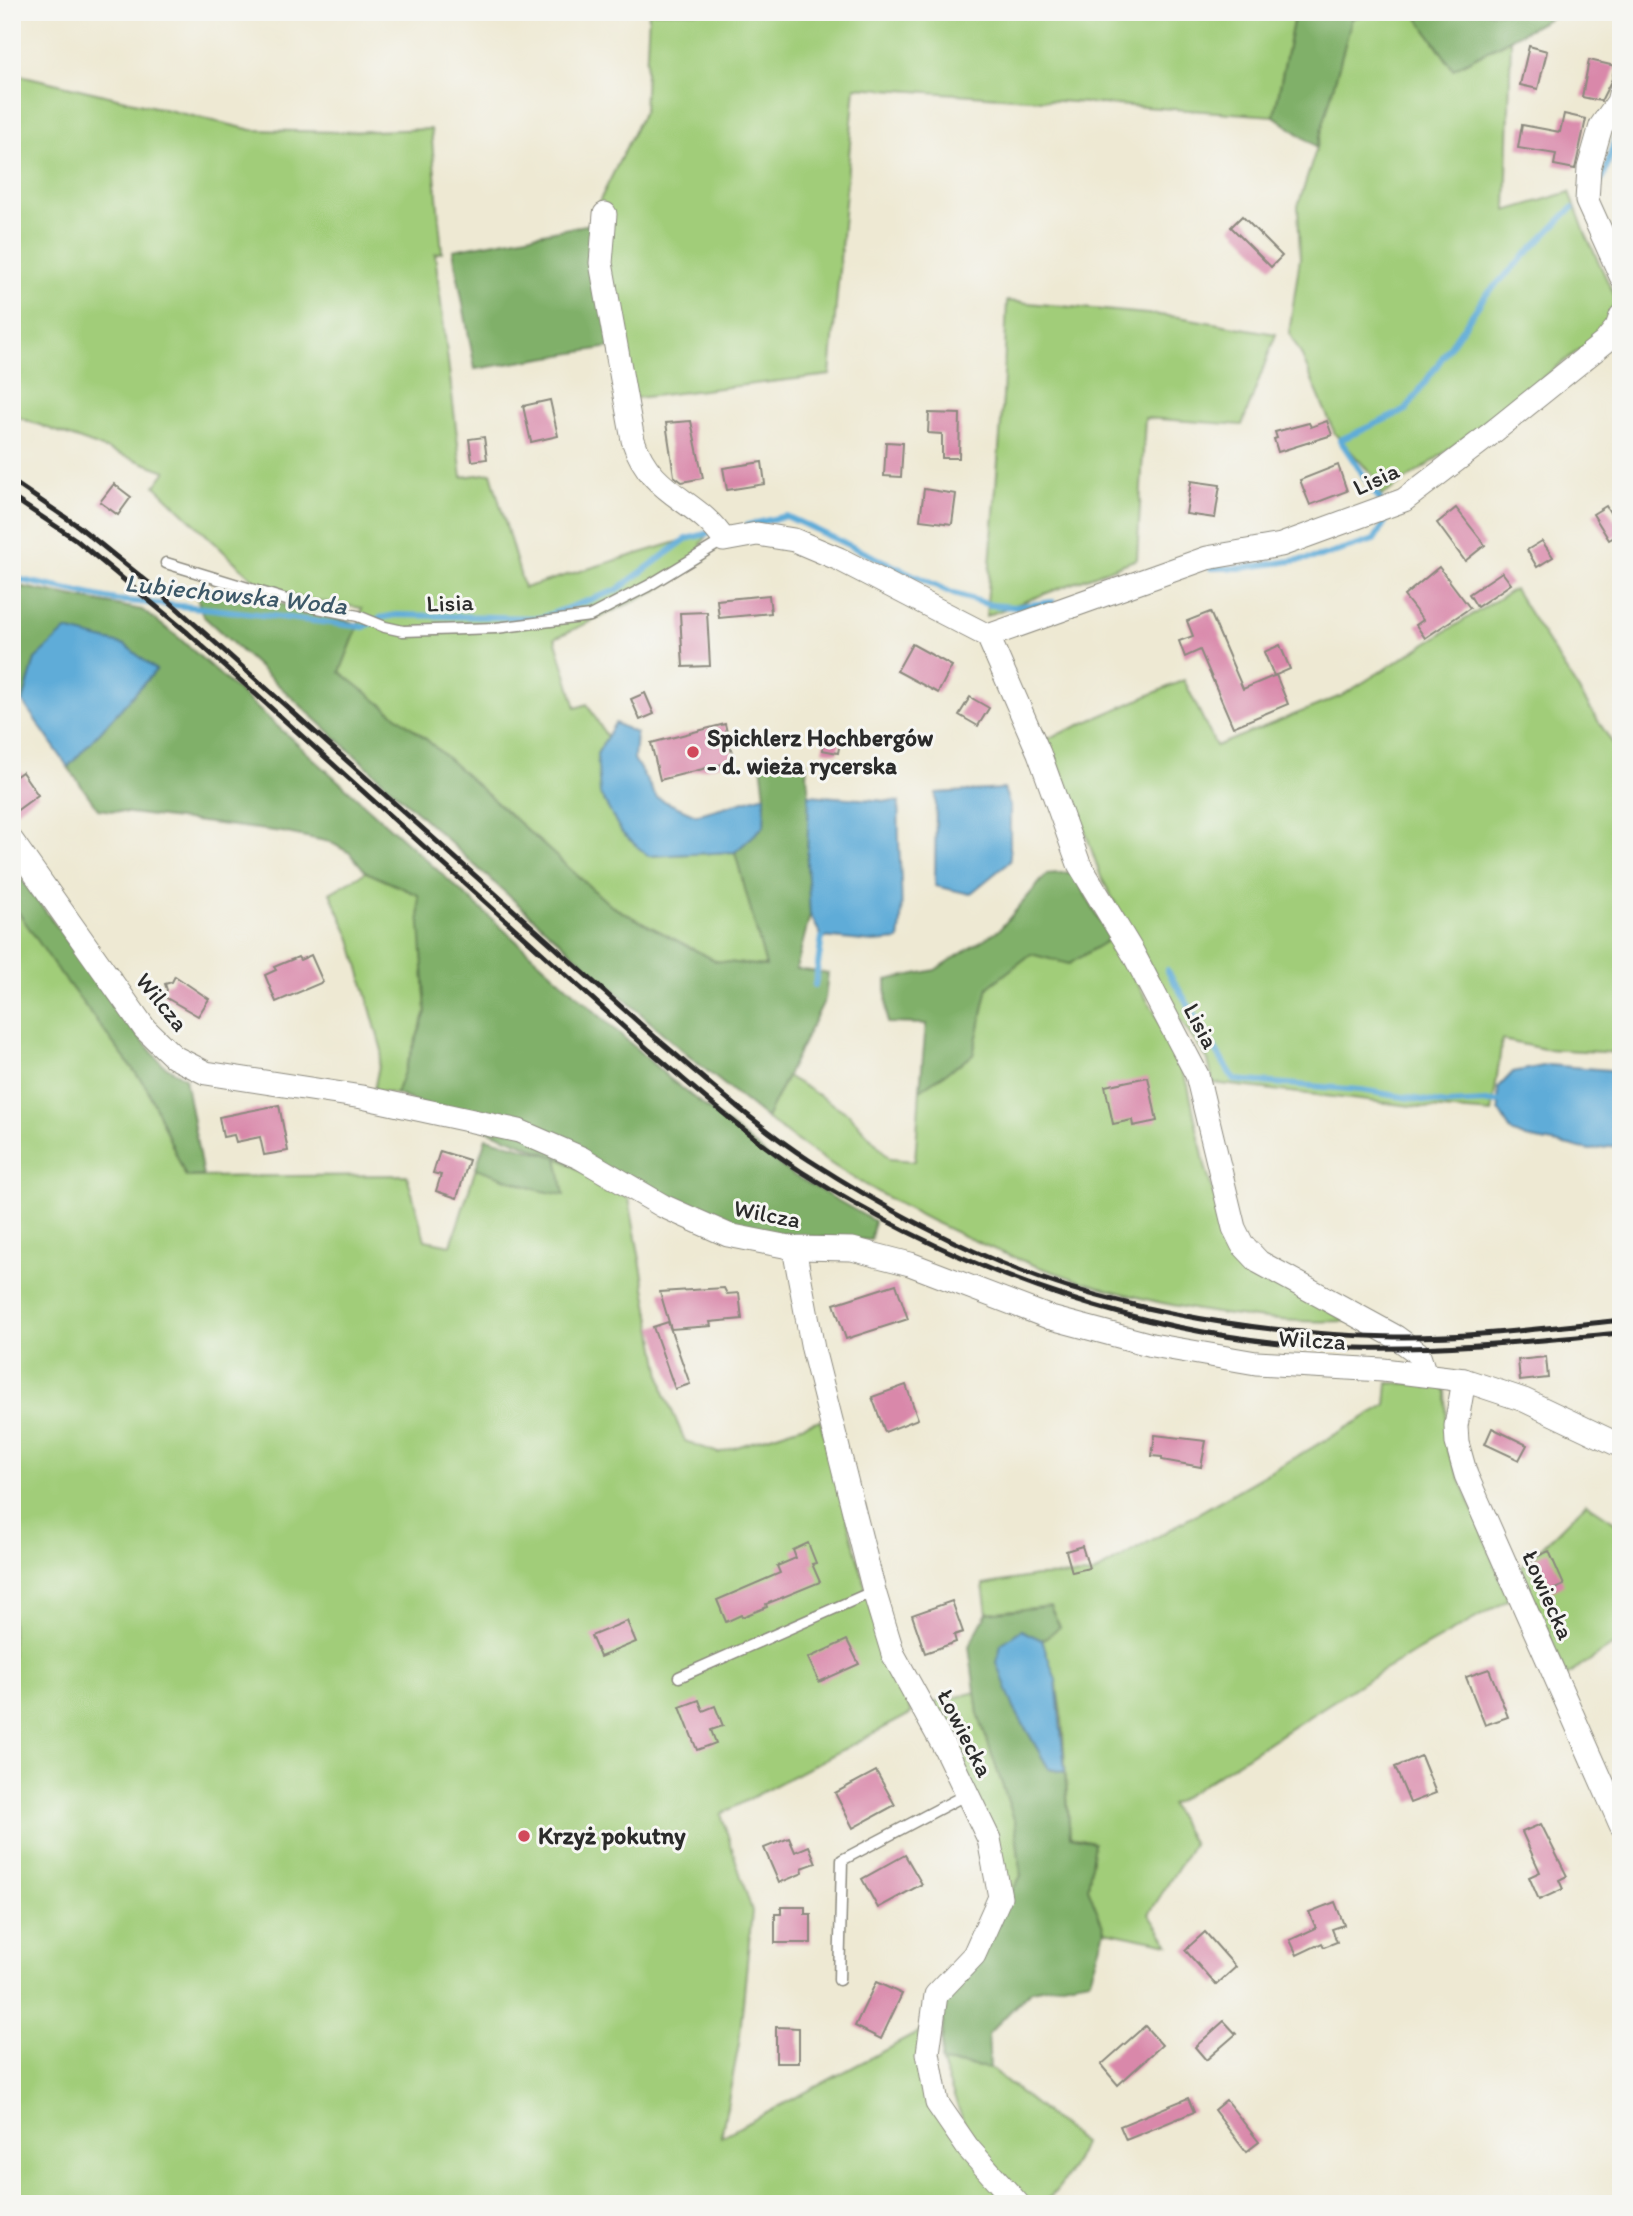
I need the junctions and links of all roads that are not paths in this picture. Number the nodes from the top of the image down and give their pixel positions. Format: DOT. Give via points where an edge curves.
graph roads {
  1 [pos="1621,90"];
  2 [pos="605,214"];
  3 [pos="1621,276"];
  4 [pos="1620,324"];
  5 [pos="724,540"];
  6 [pos="166,564"];
  7 [pos="988,636"];
  8 [pos="12,841"];
  9 [pos="794,1248"];
  10 [pos="1425,1374"];
  11 [pos="1464,1380"];
  12 [pos="1621,1446"];
  13 [pos="874,1591"];
  14 [pos="679,1677"];
  15 [pos="967,1794"];
  16 [pos="1621,1825"];
  17 [pos="839,1980"];
  18 [pos="1018,2204"];
  1 -- 3 [label="street" via="1601,126 1589,168 1587,201"];
  2 -- 5 [label="street" via="601,263 638,456 664,489 716,527"];
  4 -- 7 [label="street, Lisia" via="1605,342 1404,500 1281,545 1207,558"];
  5 -- 6 [label="lane, Lisia" via="590,616 496,628 403,631"];
  5 -- 7 [label="street, Lisia" via="757,534 794,540"];
  7 -- 10 [label="street, Lisia" via="1079,864 1197,1075 1234,1228 1242,1244 1259,1262 1418,1353"];
  8 -- 9 [label="street, Wilcza" via="145,1029 174,1057 206,1073 362,1097 519,1131 581,1158 696,1222 727,1235"];
  9 -- 10 [label="street, Wilcza" via="852,1249 910,1264 1051,1318 1191,1353 1256,1363"];
  9 -- 13 [label="street, Łowiecka" via="813,1349"];
  10 -- 11 [label="street, Wilcza"];
  11 -- 12 [label="street, Wilcza" via="1524,1400"];
  11 -- 16 [label="street, Łowiecka" via="1456,1434 1466,1475"];
  13 -- 14 [label="lane"];
  13 -- 15 [label="street, Łowiecka" via="893,1654"];
  15 -- 17 [label="lane" via="842,1860"];
  15 -- 18 [label="street, Łowiecka" via="989,1839 1000,1897 974,1955 936,1995 928,2053 937,2103 968,2148"];
}
